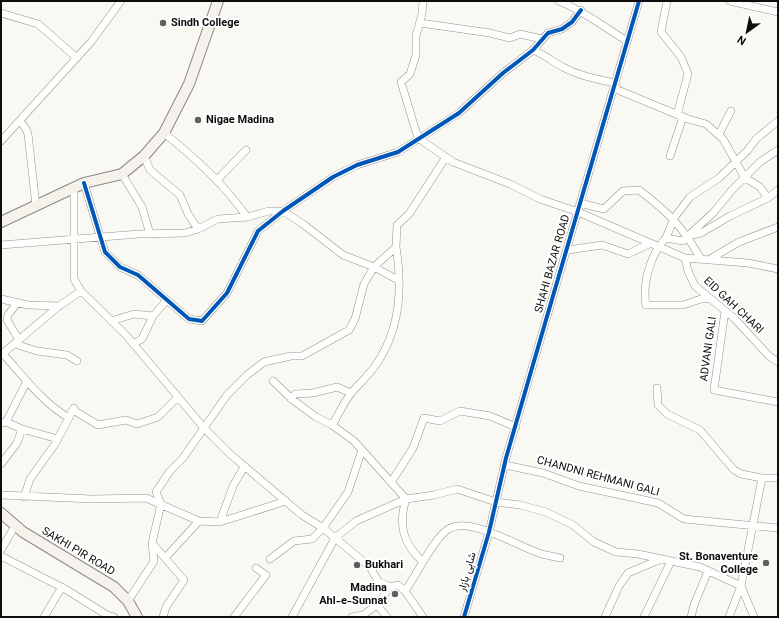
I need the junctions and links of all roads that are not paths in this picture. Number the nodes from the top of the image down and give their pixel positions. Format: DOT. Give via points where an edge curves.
graph roads {
  1 [pos="121,1"];
  2 [pos="218,1"];
  3 [pos="423,1"];
  4 [pos="559,1"];
  5 [pos="639,1"];
  6 [pos="667,1"];
  7 [pos="730,1"];
  8 [pos="753,4"];
  9 [pos="581,10"];
  10 [pos="778,12"];
  11 [pos="1,13"];
  12 [pos="420,23"];
  13 [pos="542,39"];
  14 [pos="627,41"];
  15 [pos="533,50"];
  16 [pos="77,58"];
  17 [pos="614,83"];
  18 [pos="731,111"];
  19 [pos="680,116"];
  20 [pos="20,121"];
  21 [pos="778,122"];
  22 [pos="164,133"];
  23 [pos="719,134"];
  24 [pos="418,138"];
  25 [pos="1,141"];
  26 [pos="246,150"];
  27 [pos="778,150"];
  28 [pos="144,156"];
  29 [pos="670,156"];
  30 [pos="446,157"];
  31 [pos="735,161"];
  32 [pos="122,174"];
  33 [pos="745,178"];
  34 [pos="217,180"];
  35 [pos="84,184"];
  36 [pos="74,189"];
  37 [pos="778,190"];
  38 [pos="768,198"];
  39 [pos="580,203"];
  40 [pos="36,206"];
  41 [pos="283,211"];
  42 [pos="578,212"];
  43 [pos="247,217"];
  44 [pos="674,218"];
  45 [pos="1,222"];
  46 [pos="778,227"];
  47 [pos="198,229"];
  48 [pos="150,234"];
  49 [pos="99,236"];
  50 [pos="688,236"];
  51 [pos="74,238"];
  52 [pos="666,238"];
  53 [pos="649,244"];
  54 [pos="1,245"];
  55 [pos="658,246"];
  56 [pos="396,247"];
  57 [pos="568,250"];
  58 [pos="685,258"];
  59 [pos="702,259"];
  60 [pos="710,259"];
  61 [pos="374,267"];
  62 [pos="778,269"];
  63 [pos="398,280"];
  64 [pos="81,292"];
  65 [pos="1,299"];
  66 [pos="710,299"];
  67 [pos="166,301"];
  68 [pos="17,303"];
  69 [pos="59,306"];
  70 [pos="726,311"];
  71 [pos="154,316"];
  72 [pos="111,320"];
  73 [pos="17,342"];
  74 [pos="133,344"];
  75 [pos="2,354"];
  76 [pos="77,361"];
  77 [pos="778,362"];
  78 [pos="27,381"];
  79 [pos="273,381"];
  80 [pos="657,388"];
  81 [pos="351,394"];
  82 [pos="178,397"];
  83 [pos="292,399"];
  84 [pos="778,402"];
  85 [pos="69,418"];
  86 [pos="4,422"];
  87 [pos="332,425"];
  88 [pos="516,427"];
  89 [pos="204,428"];
  90 [pos="22,429"];
  91 [pos="58,439"];
  92 [pos="362,450"];
  93 [pos="4,455"];
  94 [pos="1,464"];
  95 [pos="505,465"];
  96 [pos="244,467"];
  97 [pos="762,478"];
  98 [pos="778,478"];
  99 [pos="392,481"];
  100 [pos="1,495"];
  101 [pos="24,497"];
  102 [pos="406,499"];
  103 [pos="286,501"];
  104 [pos="496,502"];
  105 [pos="161,504"];
  106 [pos="1,514"];
  107 [pos="199,521"];
  108 [pos="220,522"];
  109 [pos="753,525"];
  110 [pos="15,526"];
  111 [pos="324,528"];
  112 [pos="778,528"];
  113 [pos="489,532"];
  114 [pos="335,538"];
  115 [pos="152,543"];
  116 [pos="1,550"];
  117 [pos="1,556"];
  118 [pos="166,558"];
  119 [pos="560,558"];
  120 [pos="270,559"];
  121 [pos="661,559"];
  122 [pos="671,561"];
  123 [pos="423,562"];
  124 [pos="256,568"];
  125 [pos="708,571"];
  126 [pos="741,586"];
  127 [pos="62,587"];
  128 [pos="390,588"];
  129 [pos="405,591"];
  130 [pos="128,601"];
  131 [pos="377,605"];
  132 [pos="44,617"];
  133 [pos="114,617"];
  134 [pos="137,617"];
  135 [pos="163,617"];
  136 [pos="234,617"];
  137 [pos="292,617"];
  138 [pos="352,617"];
  139 [pos="386,617"];
  140 [pos="423,617"];
  141 [pos="464,617"];
  142 [pos="605,617"];
  143 [pos="644,617"];
  144 [pos="691,617"];
  145 [pos="729,617"];
  146 [pos="754,617"];
  1 -- 16 [label="street"];
  2 -- 22 [label="street" via="189,84"];
  3 -- 12 [label="street"];
  4 -- 9 [label="street"];
  5 -- 14 [label="street, SHAHI BAZAR ROAD"];
  6 -- 19 [label="street" via="661,32 681,57 688,74"];
  7 -- 8 [label="street"];
  8 -- 10 [label="street"];
  9 -- 13 [label="street" via="572,22 562,29 548,33"];
  9 -- 14 [label="street"];
  11 -- 16 [label="street" via="38,24"];
  12 -- 13 [label="street" via="510,38 520,34"];
  12 -- 24 [label="street" via="416,36 416,55 410,74 401,82"];
  13 -- 15 [label="street"];
  14 -- 17 [label="street, SHAHI BAZAR ROAD"];
  15 -- 17 [label="street" via="547,56 561,67"];
  15 -- 24 [label="street" via="458,114"];
  16 -- 20 [label="street"];
  17 -- 19 [label="street" via="618,90"];
  17 -- 39 [label="street, SHAHI BAZAR ROAD"];
  18 -- 23 [label="street"];
  19 -- 23 [label="street" via="706,124"];
  19 -- 29 [label="street"];
  20 -- 25 [label="street"];
  20 -- 40 [label="street" via="28,134"];
  21 -- 31 [label="street" via="756,139"];
  22 -- 28 [label="street"];
  22 -- 34 [label="street"];
  23 -- 31 [label="street"];
  24 -- 30 [label="street"];
  24 -- 41 [label="street" via="398,152 357,165 333,177"];
  26 -- 34 [label="street"];
  27 -- 33 [label="street" via="760,162"];
  28 -- 32 [label="street"];
  28 -- 47 [label="street" via="150,170 180,195"];
  30 -- 42 [label="street" via="540,199"];
  30 -- 56 [label="street" via="409,214 397,226"];
  31 -- 33 [label="street"];
  31 -- 44 [label="street" via="719,178 690,197"];
  32 -- 35 [label="street"];
  32 -- 48 [label="street" via="142,207"];
  33 -- 38 [label="street" via="760,187"];
  33 -- 50 [label="street"];
  34 -- 43 [label="street" via="231,194"];
  35 -- 36 [label="street"];
  35 -- 49 [label="street"];
  36 -- 40 [label="street"];
  36 -- 51 [label="street"];
  37 -- 38 [label="street"];
  38 -- 50 [label="street" via="701,233"];
  39 -- 42 [label="street, SHAHI BAZAR ROAD"];
  39 -- 44 [label="street" via="604,209 623,191 639,190"];
  40 -- 45 [label="street"];
  41 -- 43 [label="street" via="269,211"];
  41 -- 61 [label="street" via="342,255"];
  41 -- 67 [label="street" via="258,231 227,293 202,322 189,319"];
  42 -- 53 [label="street"];
  42 -- 57 [label="street, SHAHI BAZAR ROAD"];
  43 -- 47 [label="street" via="218,219"];
  44 -- 50 [label="street"];
  44 -- 52 [label="street"];
  46 -- 60 [label="street" via="739,242"];
  47 -- 48 [label="street" via="185,233"];
  48 -- 49 [label="street"];
  49 -- 51 [label="street"];
  49 -- 67 [label="street" via="105,252 120,267 138,275"];
  50 -- 52 [label="street" via="683,242"];
  50 -- 59 [label="street"];
  51 -- 54 [label="street"];
  51 -- 64 [label="street" via="74,279"];
  52 -- 55 [label="street"];
  53 -- 55 [label="street"];
  53 -- 57 [label="street" via="631,254 602,245"];
  55 -- 58 [label="street"];
  55 -- 66 [label="street" via="646,279 646,305 683,305"];
  56 -- 61 [label="street"];
  56 -- 63 [label="street" via="400,269"];
  57 -- 88 [label="street, SHAHI BAZAR ROAD"];
  58 -- 59 [label="street"];
  58 -- 66 [label="street, EID GAH CHARI" via="695,286"];
  59 -- 60 [label="street"];
  60 -- 62 [label="street" via="748,262"];
  61 -- 63 [label="street"];
  61 -- 89 [label="street" via="364,284 355,319 349,330 302,356 264,362 227,395"];
  63 -- 81 [label="street" via="400,307 393,332 375,366"];
  64 -- 69 [label="street"];
  64 -- 72 [label="street"];
  65 -- 68 [label="street"];
  66 -- 70 [label="street, EID GAH CHARI"];
  67 -- 71 [label="street"];
  68 -- 69 [label="street"];
  68 -- 73 [label="street" via="7,320"];
  69 -- 73 [label="street"];
  70 -- 77 [label="street, EID GAH CHARI"];
  70 -- 84 [label="street, ADVANI GALI" via="714,390"];
  71 -- 72 [label="street" via="134,314"];
  71 -- 74 [label="street" via="142,339"];
  72 -- 74 [label="street"];
  73 -- 75 [label="street"];
  73 -- 76 [label="street" via="37,351 67,355"];
  74 -- 82 [label="street"];
  75 -- 78 [label="street"];
  78 -- 85 [label="street"];
  78 -- 86 [label="street"];
  79 -- 83 [label="street"];
  80 -- 97 [label="street" via="658,405 667,414 700,430 734,470"];
  81 -- 83 [label="street" via="337,387 295,394"];
  81 -- 87 [label="street"];
  82 -- 85 [label="street" via="158,417 137,424 126,420 98,425 74,409"];
  82 -- 89 [label="street"];
  83 -- 87 [label="street" via="316,417"];
  85 -- 91 [label="street"];
  86 -- 90 [label="street"];
  87 -- 92 [label="street"];
  88 -- 95 [label="street, SHAHI BAZAR ROAD"];
  88 -- 99 [label="street" via="490,416 460,411 440,421 424,418 413,448"];
  89 -- 96 [label="street"];
  89 -- 105 [label="street" via="156,492"];
  90 -- 91 [label="street"];
  90 -- 93 [label="street" via="17,443"];
  91 -- 101 [label="street" via="30,479"];
  92 -- 99 [label="street"];
  92 -- 111 [label="street" via="348,492"];
  93 -- 94 [label="street"];
  95 -- 104 [label="street, SHAHI BAZAR ROAD"];
  95 -- 109 [label="street, CHANDNI REHMANI GALI" via="543,473 579,486 658,503 684,519"];
  96 -- 103 [label="street"];
  96 -- 108 [label="street" via="233,486"];
  97 -- 98 [label="street"];
  97 -- 109 [label="street"];
  99 -- 102 [label="street"];
  100 -- 101 [label="street"];
  101 -- 105 [label="street" via="146,498"];
  102 -- 104 [label="street" via="457,490"];
  102 -- 114 [label="street" via="356,521"];
  102 -- 123 [label="street" via="402,512 405,539 412,552"];
  103 -- 108 [label="street"];
  103 -- 111 [label="street" via="302,515"];
  104 -- 113 [label="street, SHAHI BAZAR ROAD"];
  104 -- 121 [label="street" via="546,512 573,525 594,542 616,552"];
  105 -- 107 [label="street"];
  105 -- 115 [label="street"];
  106 -- 110 [label="street, SAKHI PIR ROAD"];
  107 -- 108 [label="street"];
  107 -- 118 [label="street"];
  109 -- 112 [label="street, CHANDNI REHMANI GALI"];
  109 -- 126 [label="street"];
  110 -- 116 [label="street"];
  110 -- 130 [label="street, SAKHI PIR ROAD" via="114,587"];
  111 -- 114 [label="street"];
  111 -- 120 [label="street" via="312,539 294,541"];
  113 -- 119 [label="street" via="537,553"];
  113 -- 123 [label="street" via="456,525 445,530"];
  113 -- 141 [label="street, شاہی بازار"];
  114 -- 128 [label="street" via="370,567 378,581"];
  114 -- 137 [label="street"];
  115 -- 118 [label="street"];
  115 -- 130 [label="street" via="154,561"];
  117 -- 127 [label="street"];
  118 -- 135 [label="street" via="184,580 166,607"];
  121 -- 122 [label="street"];
  121 -- 142 [label="street" via="628,573"];
  122 -- 125 [label="street"];
  122 -- 143 [label="street"];
  123 -- 129 [label="street"];
  124 -- 136 [label="street" via="266,575"];
  125 -- 126 [label="street"];
  125 -- 144 [label="street"];
  126 -- 145 [label="street"];
  126 -- 146 [label="street"];
  127 -- 132 [label="street"];
  127 -- 133 [label="street"];
  128 -- 129 [label="street" via="398,586"];
  128 -- 131 [label="street"];
  129 -- 140 [label="street"];
  130 -- 134 [label="street, SAKHI PIR ROAD"];
  131 -- 138 [label="street" via="363,615"];
  131 -- 139 [label="street"];
}
